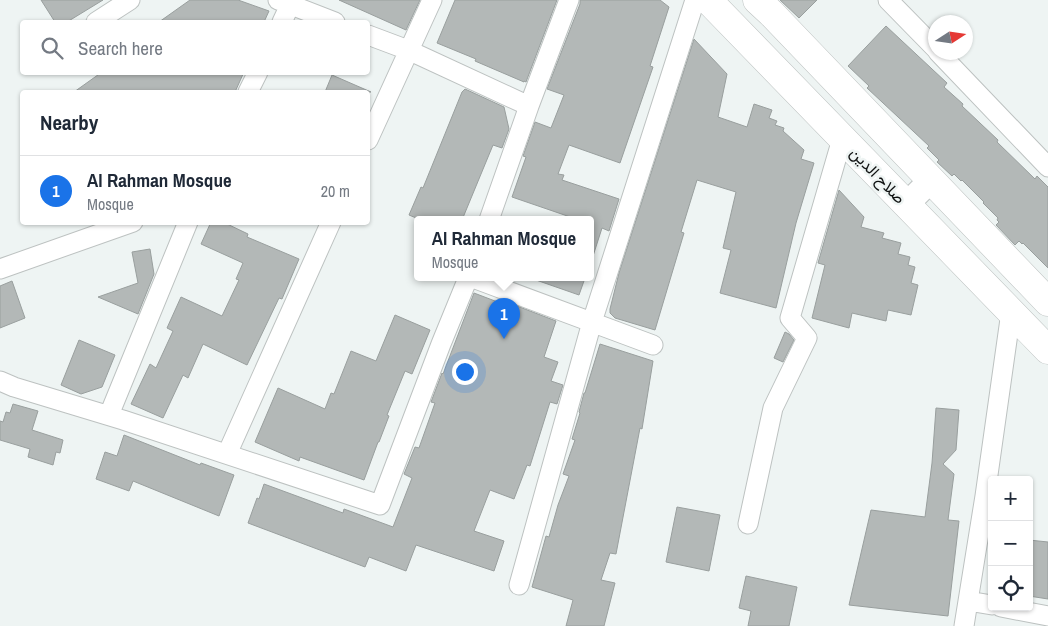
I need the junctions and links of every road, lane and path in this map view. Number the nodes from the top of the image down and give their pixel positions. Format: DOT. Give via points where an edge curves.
graph roads {
  1 [pos="130,0"];
  2 [pos="432,0"];
  3 [pos="569,0"];
  4 [pos="695,0"];
  5 [pos="708,0"];
  6 [pos="757,0"];
  7 [pos="888,0"];
  8 [pos="284,3"];
  9 [pos="99,20"];
  10 [pos="282,20"];
  11 [pos="330,20"];
  12 [pos="370,36"];
  13 [pos="928,41"];
  14 [pos="408,50"];
  15 [pos="946,60"];
  16 [pos="256,75"];
  17 [pos="249,90"];
  18 [pos="529,106"];
  19 [pos="370,136"];
  20 [pos="842,139"];
  21 [pos="1048,167"];
  22 [pos="932,180"];
  23 [pos="906,205"];
  24 [pos="490,216"];
  25 [pos="125,225"];
  26 [pos="187,225"];
  27 [pos="330,225"];
  28 [pos="0,269"];
  29 [pos="467,281"];
  30 [pos="481,281"];
  31 [pos="1048,302"];
  32 [pos="1011,312"];
  33 [pos="592,322"];
  34 [pos="653,346"];
  35 [pos="1048,350"];
  36 [pos="0,381"];
  37 [pos="109,415"];
  38 [pos="227,454"];
  39 [pos="748,524"];
  40 [pos="519,585"];
  41 [pos="968,601"];
  42 [pos="988,604"];
  43 [pos="1022,611"];
  44 [pos="1048,616"];
  45 [pos="964,626"];
  1 -- 9 [label="street"];
  2 -- 14 [label="street"];
  3 -- 18 [label="street"];
  4 -- 33 [label="street"];
  5 -- 20 [label="highway, صلاح الدين"];
  6 -- 22 [label="highway"];
  7 -- 13 [label="street"];
  8 -- 10 [label="street"];
  8 -- 11 [label="street"];
  12 -- 14 [label="street"];
  14 -- 18 [label="street"];
  14 -- 19 [label="street"];
  15 -- 21 [label="street"];
  16 -- 17 [label="street"];
  18 -- 24 [label="street"];
  20 -- 23 [label="highway, صلاح الدين"];
  20 -- 39 [label="street" via="790,318 807,338 773,408"];
  22 -- 23 [label="main road"];
  22 -- 31 [label="highway"];
  23 -- 32 [label="highway, صلاح الدين"];
  25 -- 28 [label="street"];
  26 -- 37 [label="street"];
  27 -- 38 [label="street"];
  29 -- 38 [label="street" via="380,505"];
  30 -- 33 [label="street"];
  32 -- 35 [label="highway, صلاح الدين"];
  32 -- 41 [label="street"];
  33 -- 34 [label="street"];
  33 -- 40 [label="street"];
  36 -- 37 [label="street"];
  37 -- 38 [label="street"];
  41 -- 42 [label="street"];
  41 -- 45 [label="street"];
  43 -- 44 [label="street"];
}
